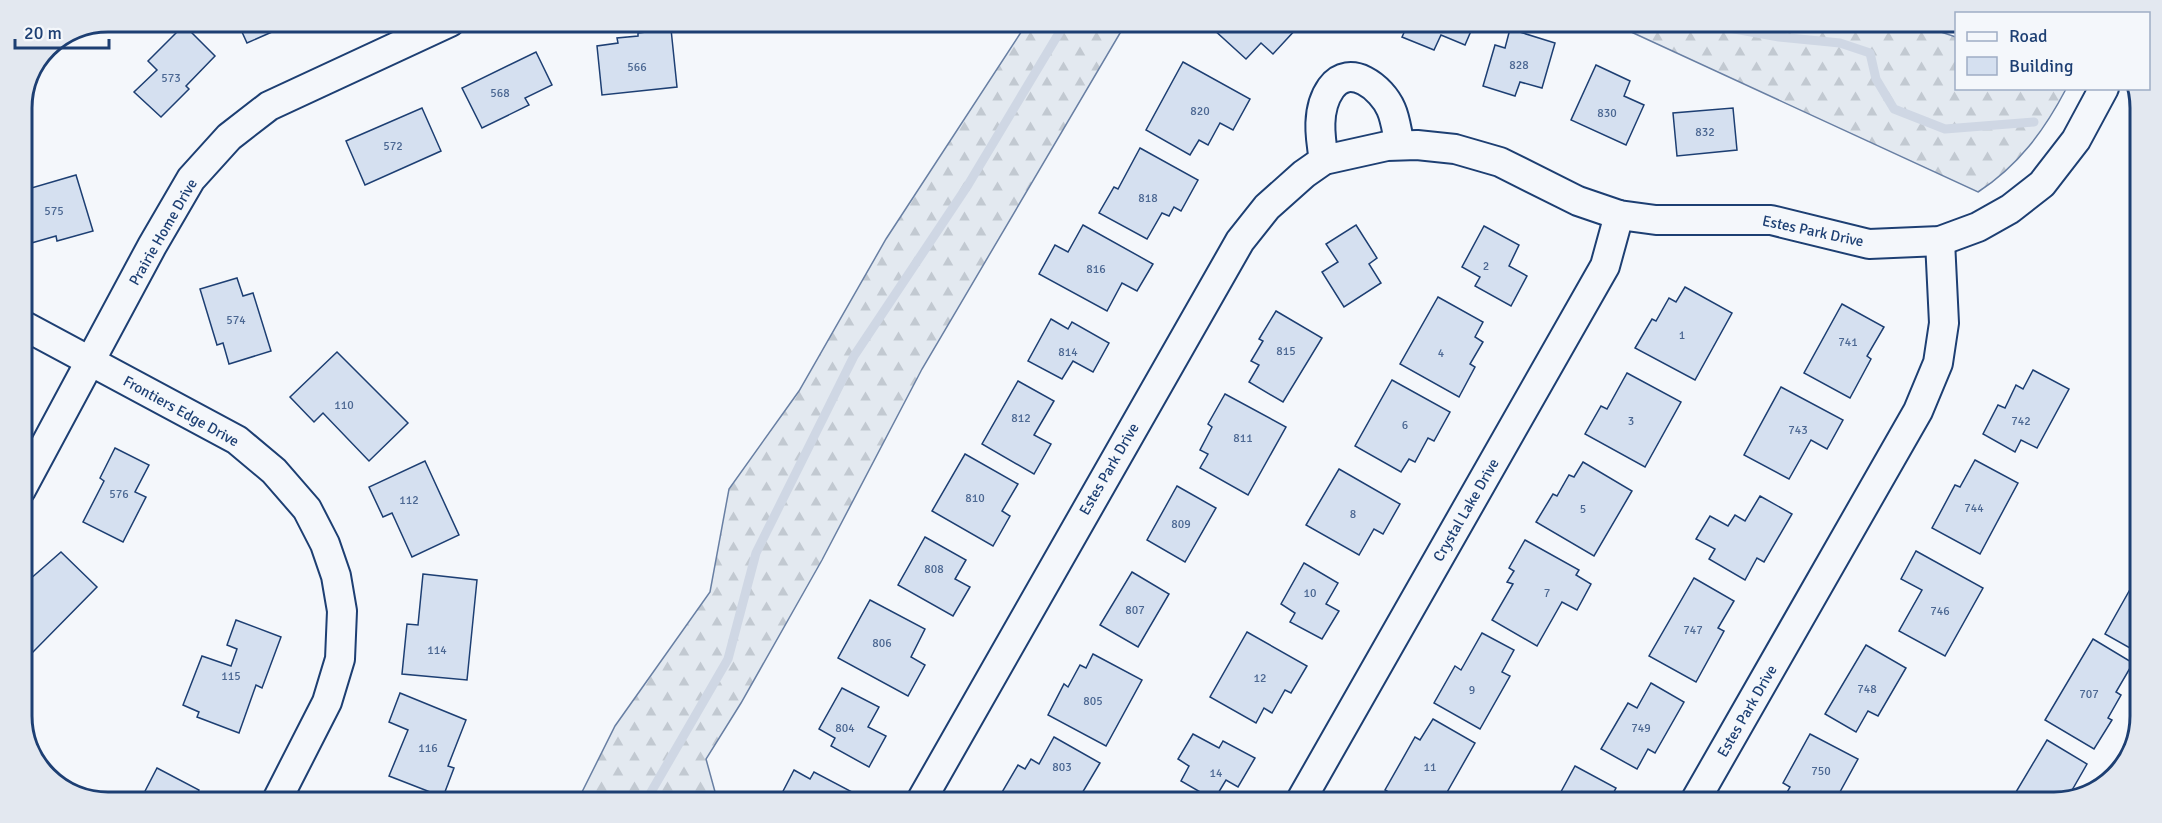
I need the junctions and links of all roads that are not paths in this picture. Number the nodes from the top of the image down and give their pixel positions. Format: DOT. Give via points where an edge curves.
graph roads {
  1 [pos="428,32"];
  2 [pos="2103,90"];
  3 [pos="1400,145"];
  4 [pos="1324,160"];
  5 [pos="1619,215"];
  6 [pos="1940,241"];
  7 [pos="31,330"];
  8 [pos="92,362"];
  9 [pos="32,471"];
  10 [pos="281,792"];
  11 [pos="926,792"];
  12 [pos="1306,792"];
  13 [pos="1700,792"];
  1 -- 8 [label="street, Prairie Home Drive" via="269,106 229,137 191,179"];
  2 -- 6 [label="street" via="2076,140 2042,184 1978,227"];
  3 -- 4 [label="street, Estes Park Drive"];
  3 -- 4 [label="street" via="1392,110 1380,91 1367,80 1346,78 1331,87 1325,102 1318,131"];
  3 -- 5 [label="street, Estes Park Drive" via="1455,149 1500,162 1578,201"];
  4 -- 11 [label="street, Estes Park Drive" via="1267,207 1240,241"];
  5 -- 6 [label="street, Estes Park Drive" via="1656,220 1771,220 1869,244"];
  5 -- 12 [label="street, Crystal Lake Drive" via="1605,266"];
  6 -- 13 [label="street, Estes Park Drive" via="1944,323 1938,363 1918,411"];
  7 -- 8 [label="street, Frontiers Edge Drive"];
  8 -- 9 [label="street, Prairie Home Drive"];
  8 -- 10 [label="street, Frontiers Edge Drive" via="237,440 274,471 307,509 325,544 342,611 340,659 327,702"];
}
